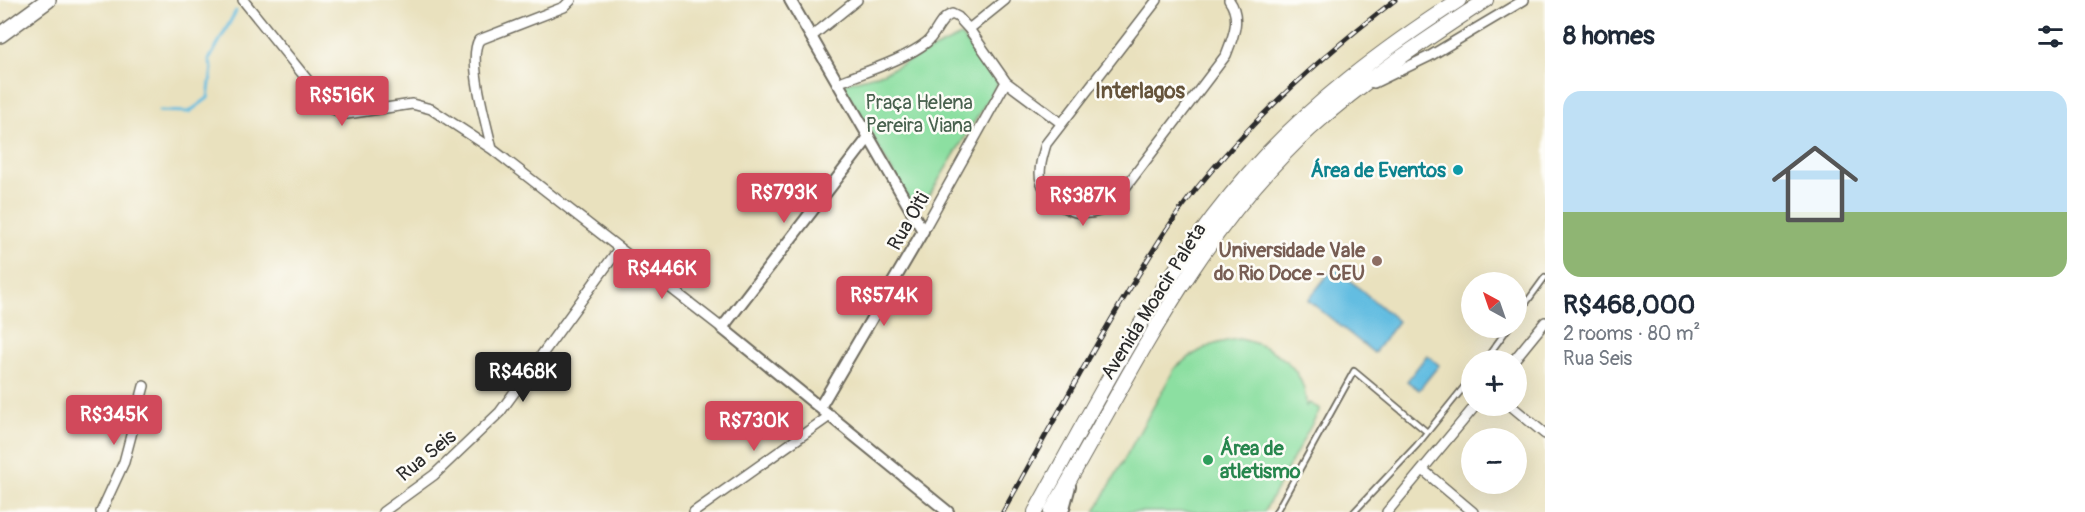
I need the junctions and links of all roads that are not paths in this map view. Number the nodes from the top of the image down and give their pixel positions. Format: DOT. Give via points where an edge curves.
graph roads {
  1 [pos="48,0"];
  2 [pos="571,0"];
  3 [pos="790,0"];
  4 [pos="857,0"];
  5 [pos="1005,0"];
  6 [pos="1158,0"];
  7 [pos="1229,0"];
  8 [pos="1460,0"];
  9 [pos="1486,0"];
  10 [pos="1524,0"];
  11 [pos="247,1"];
  12 [pos="969,29"];
  13 [pos="0,34"];
  14 [pos="811,37"];
  15 [pos="1006,82"];
  16 [pos="837,83"];
  17 [pos="1357,91"];
  18 [pos="1061,123"];
  19 [pos="869,137"];
  20 [pos="492,150"];
  21 [pos="923,231"];
  22 [pos="618,250"];
  23 [pos="1545,277"];
  24 [pos="1527,302"];
  25 [pos="1545,322"];
  26 [pos="722,328"];
  27 [pos="1522,350"];
  28 [pos="144,386"];
  29 [pos="1461,390"];
  30 [pos="820,407"];
  31 [pos="831,415"];
  32 [pos="1467,416"];
  33 [pos="1523,416"];
  34 [pos="1427,432"];
  35 [pos="1545,434"];
  36 [pos="1423,470"];
  37 [pos="1074,474"];
  38 [pos="101,512"];
  39 [pos="382,512"];
  40 [pos="694,512"];
  41 [pos="948,512"];
  42 [pos="1035,512"];
  43 [pos="1052,512"];
  44 [pos="1063,512"];
  45 [pos="1276,512"];
  46 [pos="1354,512"];
  47 [pos="1387,512"];
  48 [pos="1473,512"];
  1 -- 13 [label="highway"];
  2 -- 20 [label="street" via="564,7 479,40 476,45 478,79"];
  3 -- 14 [label="street"];
  4 -- 14 [label="street"];
  5 -- 12 [label="street"];
  6 -- 18 [label="street"];
  7 -- 18 [label="street" via="1237,16 1226,55 1118,197 1100,211 1066,210 1050,198 1041,180 1046,144"];
  8 -- 42 [label="main road, Avenida Moacir Paleta" via="1350,77 1250,172 1168,282"];
  9 -- 17 [label="main road, Avenida Moacir Paleta"];
  10 -- 17 [label="street" via="1430,56"];
  11 -- 20 [label="street" via="330,108 347,114 421,106"];
  12 -- 15 [label="street"];
  12 -- 16 [label="street" via="952,14 916,49"];
  14 -- 16 [label="street"];
  15 -- 18 [label="street"];
  15 -- 21 [label="street, Rua Oiti"];
  16 -- 19 [label="street"];
  17 -- 37 [label="main road, Avenida Moacir Paleta" via="1310,129 1272,168 1214,238 1139,354"];
  19 -- 21 [label="street"];
  19 -- 26 [label="street"];
  20 -- 22 [label="street"];
  21 -- 30 [label="street, Rua Oiti"];
  22 -- 26 [label="street"];
  22 -- 39 [label="street, Rua Seis" via="500,412 434,475"];
  23 -- 24 [label="lane"];
  25 -- 27 [label="street"];
  26 -- 30 [label="street"];
  28 -- 38 [label="street" via="124,462"];
  29 -- 34 [label="lane"];
  30 -- 31 [label="street"];
  31 -- 40 [label="street"];
  31 -- 41 [label="street"];
  32 -- 36 [label="street"];
  33 -- 35 [label="street"];
  34 -- 45 [label="lane" via="1354,371"];
  34 -- 46 [label="lane"];
  36 -- 47 [label="street"];
  36 -- 48 [label="street"];
  37 -- 43 [label="main road, Avenida Moacir Paleta"];
  37 -- 44 [label="street"];
}
